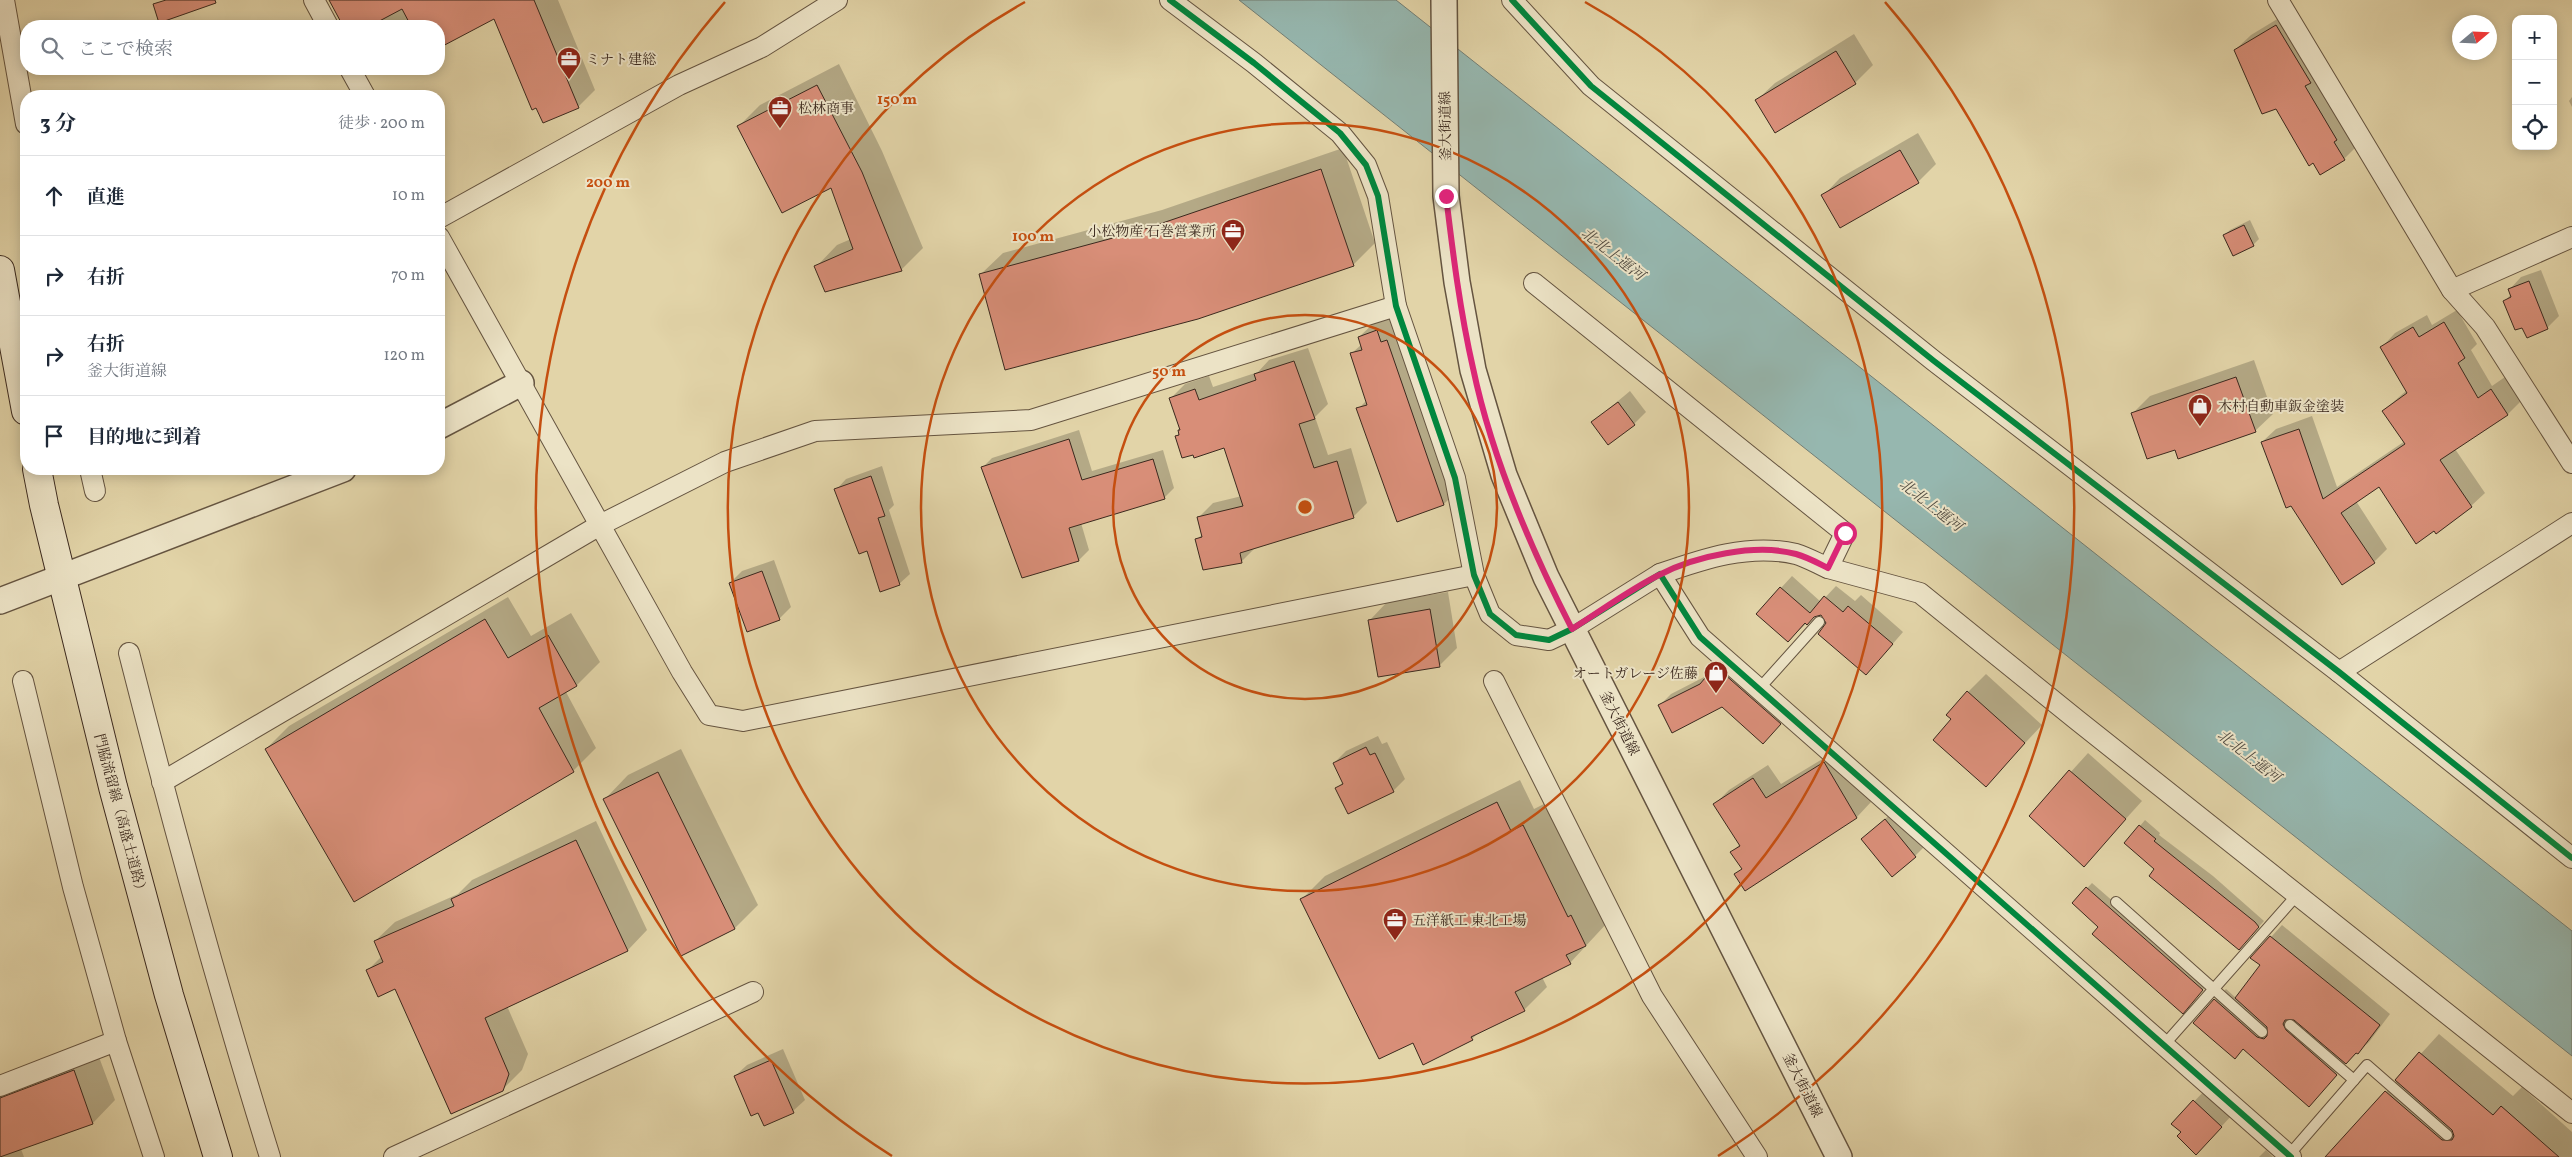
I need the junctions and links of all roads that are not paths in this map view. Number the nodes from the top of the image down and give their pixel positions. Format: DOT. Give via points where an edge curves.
graph roads {
  1 [pos="4,0"];
  2 [pos="314,0"];
  3 [pos="837,0"];
  4 [pos="1170,0"];
  5 [pos="1444,0"];
  6 [pos="1512,0"];
  7 [pos="2278,0"];
  8 [pos="325,20"];
  9 [pos="353,75"];
  10 [pos="20,90"];
  11 [pos="362,90"];
  12 [pos="445,215"];
  13 [pos="2572,237"];
  14 [pos="445,248"];
  15 [pos="0,270"];
  16 [pos="1534,284"];
  17 [pos="2452,290"];
  18 [pos="1396,306"];
  19 [pos="20,378"];
  20 [pos="521,383"];
  21 [pos="445,423"];
  22 [pos="2572,463"];
  23 [pos="38,475"];
  24 [pos="91,475"];
  25 [pos="327,475"];
  26 [pos="95,491"];
  27 [pos="2572,523"];
  28 [pos="600,525"];
  29 [pos="1828,568"];
  30 [pos="1660,574"];
  31 [pos="1474,575"];
  32 [pos="62,577"];
  33 [pos="0,601"];
  34 [pos="1819,622"];
  35 [pos="1572,629"];
  36 [pos="129,653"];
  37 [pos="2340,672"];
  38 [pos="23,681"];
  39 [pos="1494,681"];
  40 [pos="1758,690"];
  41 [pos="162,782"];
  42 [pos="2572,858"];
  43 [pos="2297,896"];
  44 [pos="2116,902"];
  45 [pos="2214,989"];
  46 [pos="752,992"];
  47 [pos="2290,1026"];
  48 [pos="2262,1032"];
  49 [pos="116,1041"];
  50 [pos="2164,1045"];
  51 [pos="2354,1080"];
  52 [pos="0,1086"];
  53 [pos="2572,1113"];
  54 [pos="2447,1135"];
  55 [pos="2290,1156"];
  56 [pos="154,1157"];
  57 [pos="218,1157"];
  58 [pos="270,1157"];
  59 [pos="394,1157"];
  60 [pos="1757,1157"];
  61 [pos="1839,1157"];
  1 -- 10 [label="street"];
  2 -- 8 [label="street"];
  3 -- 12 [label="street" via="762,47 679,85"];
  4 -- 18 [label="street" via="1340,133 1366,165 1378,196"];
  5 -- 35 [label="street, 釜大街道線" via="1446,196 1457,282 1478,389 1504,475 1546,577"];
  6 -- 37 [label="street" via="1591,86 1934,361"];
  7 -- 17 [label="street"];
  9 -- 11 [label="street"];
  13 -- 17 [label="street"];
  14 -- 20 [label="street"];
  15 -- 19 [label="main road"];
  16 -- 29 [label="street" via="1845,533"];
  17 -- 22 [label="street" via="2485,327"];
  18 -- 28 [label="street" via="1031,420 815,431 725,462"];
  18 -- 31 [label="street" via="1455,478"];
  20 -- 21 [label="street"];
  20 -- 28 [label="street"];
  23 -- 32 [label="main road, 門脇流留線（高盛土道路）"];
  24 -- 26 [label="street"];
  25 -- 32 [label="street"];
  27 -- 37 [label="street"];
  28 -- 31 [label="street" via="709,715 743,722"];
  28 -- 41 [label="street"];
  29 -- 30 [label="street" via="1796,554 1734,552 1701,559"];
  29 -- 43 [label="street" via="1920,593"];
  30 -- 35 [label="street"];
  30 -- 40 [label="street" via="1700,637"];
  31 -- 35 [label="street" via="1490,614 1516,635 1550,640"];
  32 -- 33 [label="street"];
  32 -- 57 [label="main road, 門脇流留線（高盛土道路）" via="161,966"];
  34 -- 40 [label="lane"];
  35 -- 61 [label="street, 釜大街道線"];
  36 -- 41 [label="street"];
  37 -- 42 [label="street"];
  38 -- 49 [label="street" via="73,887"];
  39 -- 60 [label="street" via="1652,996"];
  40 -- 50 [label="street"];
  41 -- 58 [label="street" via="229,1025"];
  43 -- 45 [label="lane"];
  43 -- 53 [label="street"];
  44 -- 45 [label="lane"];
  45 -- 48 [label="lane"];
  45 -- 50 [label="lane"];
  46 -- 59 [label="street"];
  47 -- 51 [label="lane"];
  49 -- 52 [label="street"];
  49 -- 56 [label="street"];
  50 -- 55 [label="street"];
  51 -- 54 [label="lane" via="2367,1065"];
  51 -- 55 [label="lane"];
}
